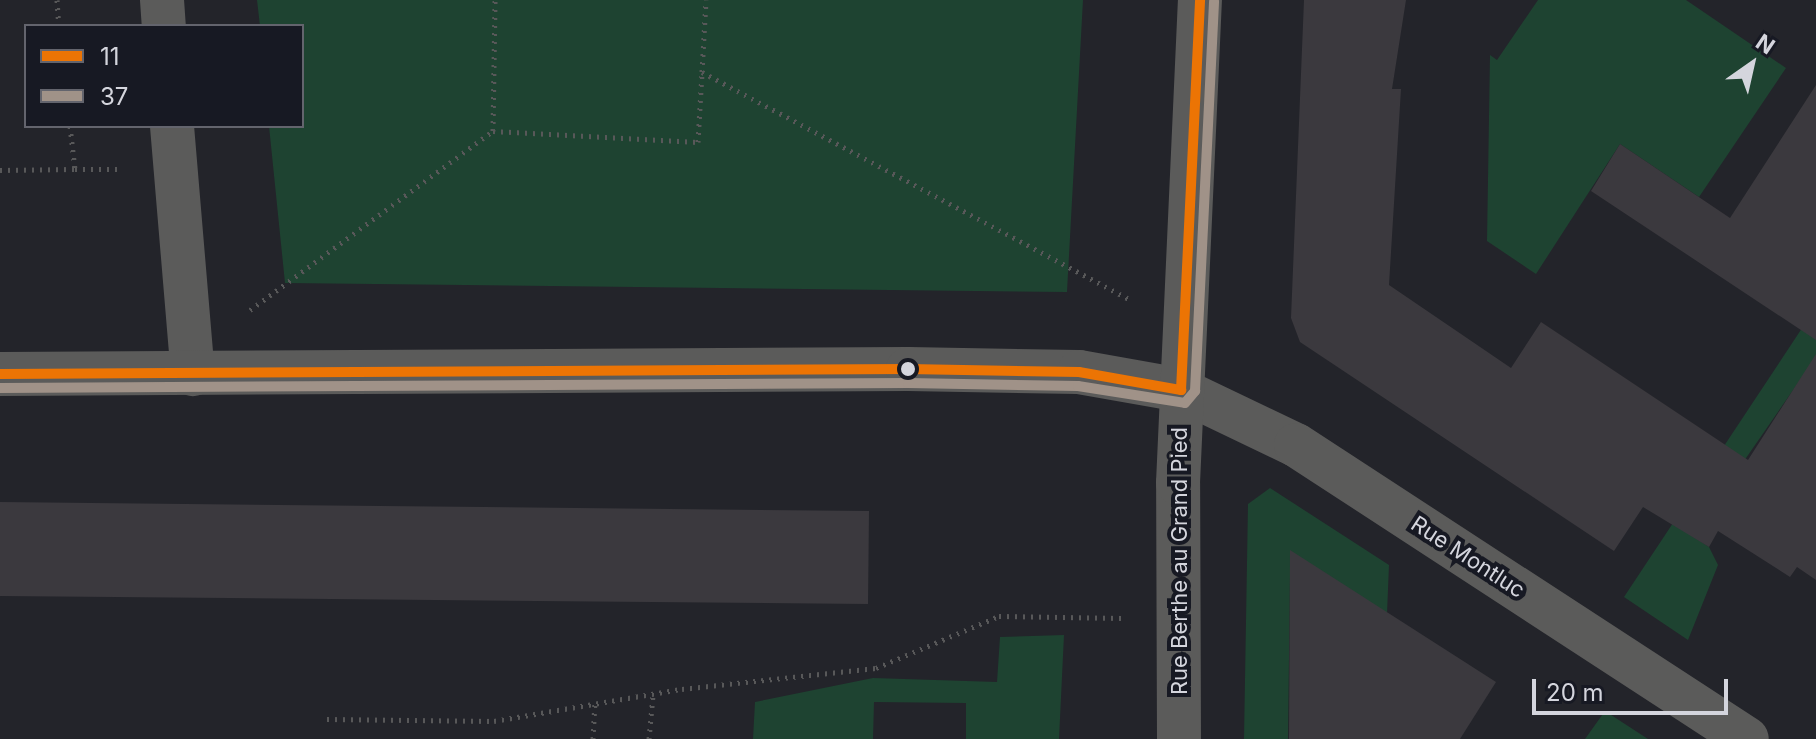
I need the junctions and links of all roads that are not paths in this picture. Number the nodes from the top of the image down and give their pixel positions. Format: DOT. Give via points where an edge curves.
graph roads {
  1 [pos="162,0"];
  2 [pos="1200,0"];
  3 [pos="164,24"];
  4 [pos="172,128"];
  5 [pos="0,374"];
  6 [pos="193,374"];
  7 [pos="1181,390"];
  8 [pos="1179,739"];
  9 [pos="1747,739"];
  1 -- 3 [label="street"];
  2 -- 7 [label="street, Rue Berthe au Grand Pied"];
  4 -- 6 [label="street"];
  5 -- 6 [label="street, Rue Montluc"];
  6 -- 7 [label="street, Rue Montluc" via="1079,372"];
  7 -- 8 [label="street, Rue Berthe au Grand Pied"];
  7 -- 9 [label="street, Rue Montluc" via="1296,445"];
}
